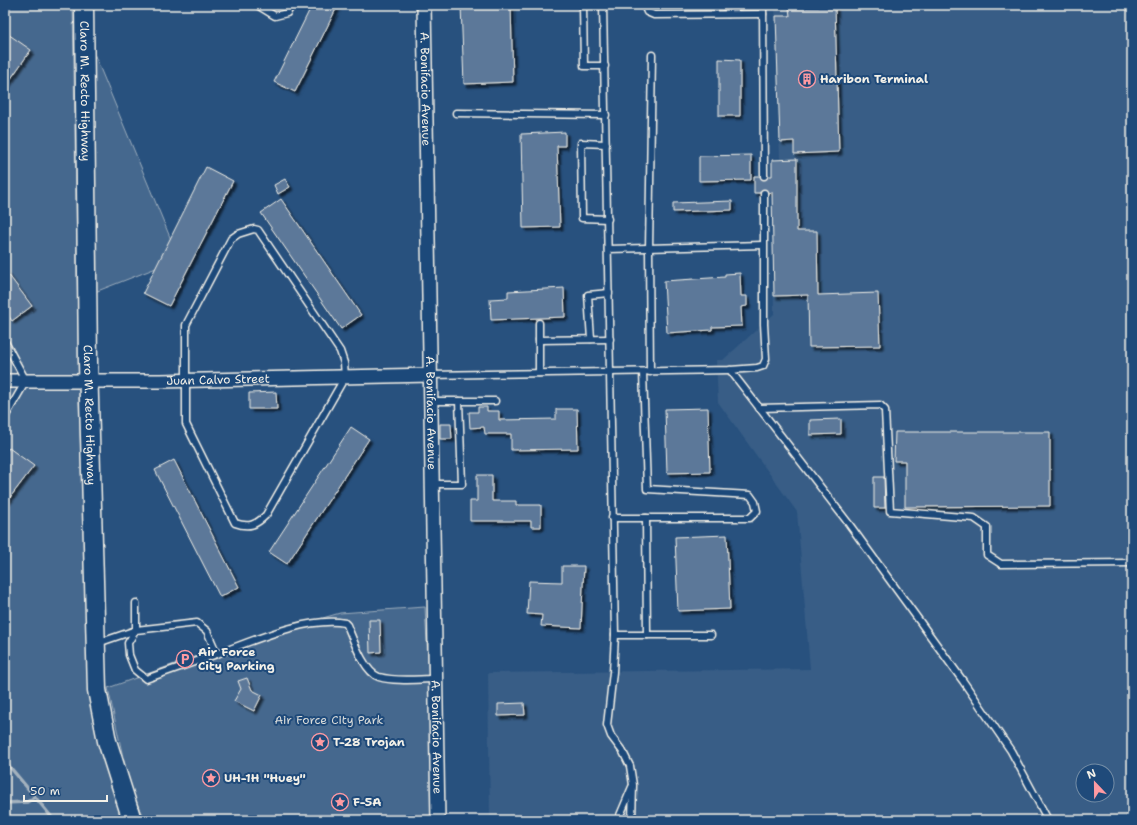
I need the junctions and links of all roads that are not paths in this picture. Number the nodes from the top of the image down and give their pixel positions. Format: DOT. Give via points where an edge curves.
graph roads {
  1 [pos="7,5"];
  2 [pos="84,5"];
  3 [pos="257,5"];
  4 [pos="292,5"];
  5 [pos="424,5"];
  6 [pos="583,5"];
  7 [pos="603,5"];
  8 [pos="644,5"];
  9 [pos="728,5"];
  10 [pos="762,5"];
  11 [pos="5,8"];
  12 [pos="728,14"];
  13 [pos="763,14"];
  14 [pos="652,55"];
  15 [pos="605,66"];
  16 [pos="456,113"];
  17 [pos="606,115"];
  18 [pos="606,144"];
  19 [pos="764,176"];
  20 [pos="764,193"];
  21 [pos="608,219"];
  22 [pos="763,245"];
  23 [pos="608,249"];
  24 [pos="649,249"];
  25 [pos="609,293"];
  26 [pos="539,323"];
  27 [pos="590,339"];
  28 [pos="610,339"];
  29 [pos="539,340"];
  30 [pos="5,342"];
  31 [pos="8,353"];
  32 [pos="730,370"];
  33 [pos="611,372"];
  34 [pos="643,372"];
  35 [pos="650,372"];
  36 [pos="539,374"];
  37 [pos="431,375"];
  38 [pos="345,377"];
  39 [pos="5,381"];
  40 [pos="26,381"];
  41 [pos="186,381"];
  42 [pos="89,382"];
  43 [pos="431,401"];
  44 [pos="459,401"];
  45 [pos="495,401"];
  46 [pos="759,408"];
  47 [pos="5,417"];
  48 [pos="432,484"];
  49 [pos="612,518"];
  50 [pos="646,518"];
  51 [pos="1132,563"];
  52 [pos="136,603"];
  53 [pos="136,630"];
  54 [pos="647,635"];
  55 [pos="711,635"];
  56 [pos="615,636"];
  57 [pos="95,644"];
  58 [pos="217,654"];
  59 [pos="435,679"];
  60 [pos="633,785"];
  61 [pos="132,820"];
  62 [pos="438,820"];
  63 [pos="618,820"];
  64 [pos="632,820"];
  65 [pos="1048,820"];
  1 -- 11 [label="lane"];
  2 -- 42 [label="main road, Claro M. Recto Highway"];
  3 -- 4 [label="lane" via="276,16 287,13"];
  5 -- 37 [label="street, A. Bonifacio Avenue"];
  6 -- 15 [label="lane" via="584,66"];
  7 -- 15 [label="lane"];
  8 -- 12 [label="lane" via="647,12 654,15"];
  9 -- 12 [label="lane"];
  10 -- 13 [label="lane"];
  12 -- 13 [label="lane"];
  13 -- 19 [label="lane"];
  14 -- 24 [label="lane"];
  15 -- 17 [label="lane"];
  16 -- 17 [label="lane"];
  17 -- 18 [label="lane"];
  18 -- 21 [label="lane"];
  18 -- 21 [label="lane" via="581,143 582,218"];
  20 -- 22 [label="lane"];
  21 -- 23 [label="lane"];
  22 -- 24 [label="lane"];
  22 -- 32 [label="lane" via="766,359 763,366 757,368"];
  23 -- 24 [label="lane"];
  23 -- 25 [label="lane"];
  24 -- 35 [label="lane"];
  25 -- 27 [label="lane" via="588,295"];
  25 -- 28 [label="lane"];
  26 -- 29 [label="lane"];
  27 -- 28 [label="lane"];
  27 -- 29 [label="lane"];
  28 -- 33 [label="lane"];
  29 -- 36 [label="lane"];
  30 -- 31 [label="lane"];
  31 -- 40 [label="lane"];
  32 -- 35 [label="lane"];
  32 -- 46 [label="lane"];
  33 -- 34 [label="lane"];
  33 -- 36 [label="lane"];
  33 -- 49 [label="lane"];
  34 -- 35 [label="lane"];
  34 -- 50 [label="lane" via="647,489 750,495 756,502 757,511 750,518"];
  36 -- 37 [label="lane"];
  37 -- 38 [label="street, Juan Calvo Street"];
  37 -- 43 [label="street, A. Bonifacio Avenue"];
  38 -- 41 [label="street, Juan Calvo Street"];
  38 -- 41 [label="lane" via="266,515 257,523 246,527 235,523 186,424"];
  38 -- 41 [label="lane" via="340,351 258,230 254,229 231,239 186,325"];
  39 -- 40 [label="street, Juan Calvo Street"];
  40 -- 42 [label="street, Juan Calvo Street"];
  40 -- 47 [label="lane"];
  41 -- 42 [label="street, Juan Calvo Street"];
  42 -- 57 [label="main road, Claro M. Recto Highway"];
  43 -- 44 [label="lane"];
  43 -- 48 [label="street, A. Bonifacio Avenue"];
  44 -- 45 [label="lane"];
  44 -- 48 [label="lane" via="462,484"];
  46 -- 51 [label="lane" via="880,405 884,410 890,511 974,518 987,527 987,555 1001,564"];
  46 -- 65 [label="lane" via="849,524 963,682 1011,751"];
  48 -- 59 [label="street, A. Bonifacio Avenue"];
  49 -- 50 [label="lane"];
  49 -- 56 [label="lane"];
  50 -- 54 [label="lane"];
  52 -- 53 [label="lane"];
  53 -- 57 [label="lane"];
  53 -- 58 [label="lane" via="197,623 207,631"];
  53 -- 58 [label="lane" via="128,643 129,656 135,670 146,679"];
  54 -- 55 [label="lane"];
  54 -- 56 [label="lane"];
  56 -- 60 [label="lane" via="606,725 630,766"];
  57 -- 61 [label="main road, Claro M. Recto Highway" via="97,690 102,719"];
  58 -- 59 [label="lane" via="320,621 345,622 367,668 378,677"];
  59 -- 62 [label="street, A. Bonifacio Avenue"];
  60 -- 63 [label="lane"];
  60 -- 64 [label="lane"];
}
